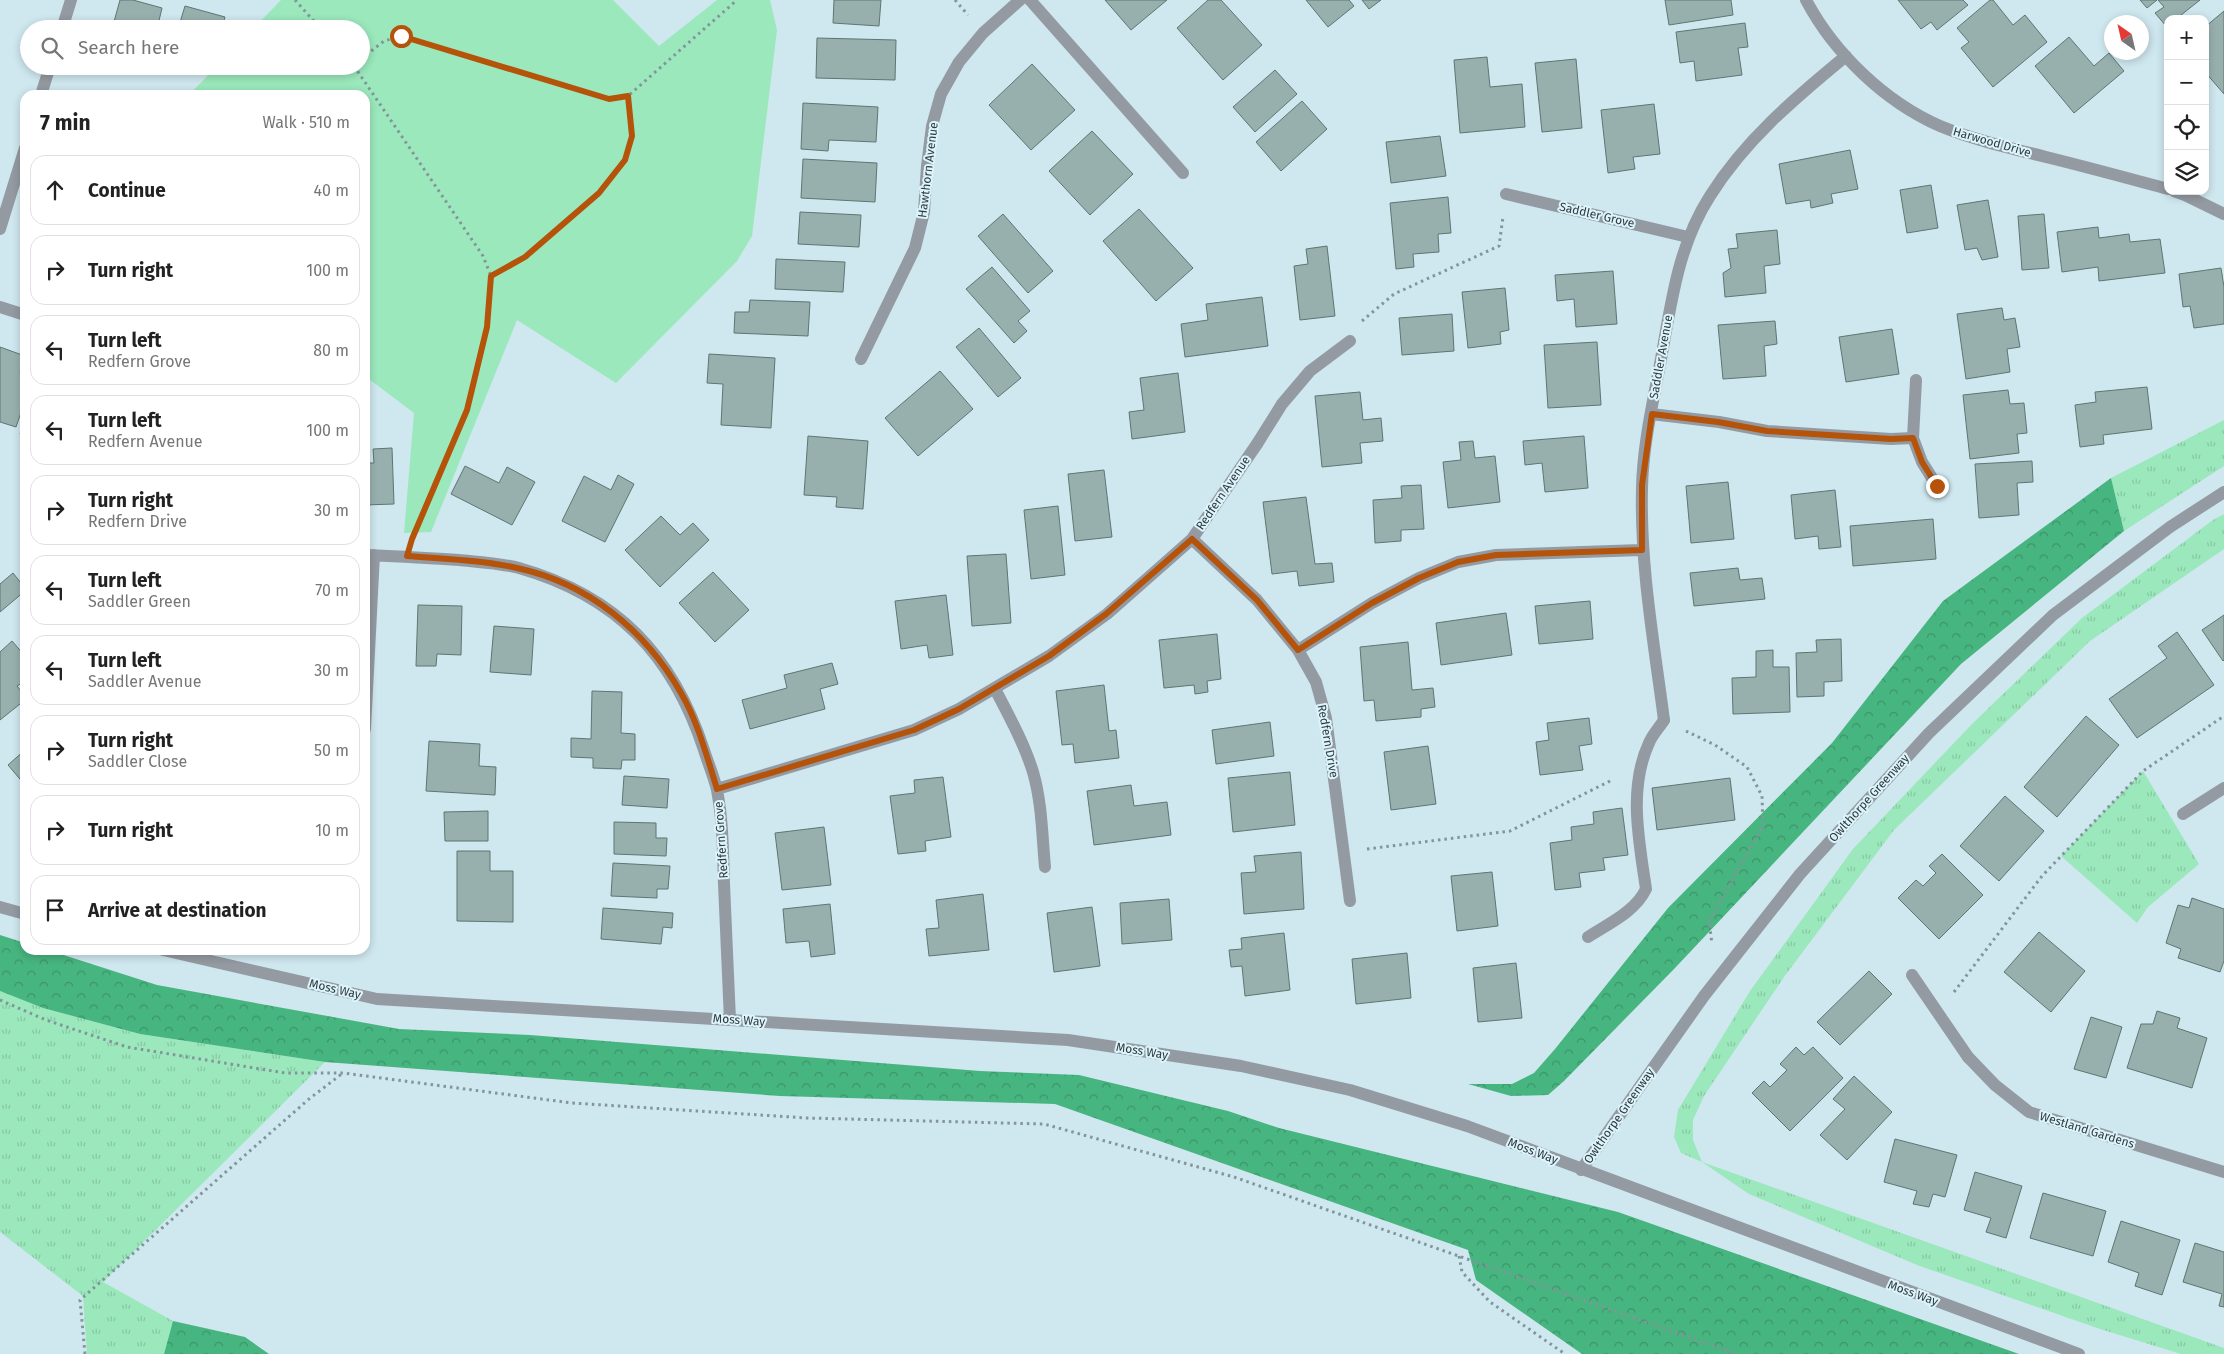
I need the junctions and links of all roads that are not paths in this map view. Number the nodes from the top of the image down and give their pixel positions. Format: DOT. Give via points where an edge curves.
graph roads {
  1 [pos="71,0"];
  2 [pos="1020,0"];
  3 [pos="1030,0"];
  4 [pos="1806,0"];
  5 [pos="65,20"];
  6 [pos="1846,56"];
  7 [pos="47,75"];
  8 [pos="43,90"];
  9 [pos="20,164"];
  10 [pos="1182,173"];
  11 [pos="2164,188"];
  12 [pos="1506,194"];
  13 [pos="2187,195"];
  14 [pos="2224,214"];
  15 [pos="0,228"];
  16 [pos="1688,237"];
  17 [pos="0,307"];
  18 [pos="20,313"];
  19 [pos="1350,341"];
  20 [pos="861,359"];
  21 [pos="1916,380"];
  22 [pos="1652,414"];
  23 [pos="1913,438"];
  24 [pos="1937,486"];
  25 [pos="2224,492"];
  26 [pos="1192,539"];
  27 [pos="1642,550"];
  28 [pos="370,555"];
  29 [pos="1298,650"];
  30 [pos="995,689"];
  31 [pos="2224,788"];
  32 [pos="717,789"];
  33 [pos="2184,814"];
  34 [pos="1045,867"];
  35 [pos="1350,901"];
  36 [pos="0,907"];
  37 [pos="20,913"];
  38 [pos="1588,937"];
  39 [pos="185,955"];
  40 [pos="1912,974"];
  41 [pos="730,1020"];
  42 [pos="1581,1170"];
  43 [pos="2224,1172"];
  44 [pos="2079,1354"];
  1 -- 5 [label="street"];
  2 -- 20 [label="street, Hawthorn Avenue" via="983,33 959,62 941,94 932,126 924,212 915,248"];
  3 -- 10 [label="street"];
  4 -- 6 [label="street, Harwood Drive" via="1819,25"];
  6 -- 11 [label="street, Harwood Drive" via="1901,104 1939,125 1978,140"];
  6 -- 16 [label="street, Saddler Avenue" via="1790,102 1743,150 1710,196"];
  7 -- 8 [label="street"];
  9 -- 15 [label="street"];
  12 -- 16 [label="street, Saddler Grove"];
  13 -- 14 [label="street"];
  16 -- 22 [label="street, Saddler Avenue" via="1675,282"];
  17 -- 18 [label="street"];
  19 -- 26 [label="street, Redfern Avenue" via="1310,371 1282,404"];
  21 -- 23 [label="street"];
  22 -- 23 [label="street" via="1767,431"];
  22 -- 27 [label="street, Saddler Avenue" via="1642,485"];
  23 -- 24 [label="street" via="1922,462"];
  25 -- 42 [label="street, Owlthorpe Greenway" via="2170,527 2053,615 1929,733 1800,874 1717,980"];
  26 -- 29 [label="street, Redfern Drive" via="1257,600"];
  26 -- 30 [label="street, Redfern Avenue" via="1106,614 1049,656"];
  27 -- 29 [label="street" via="1496,555 1458,562 1372,603"];
  27 -- 38 [label="street, Saddler Avenue" via="1664,720 1649,742 1640,767 1636,811 1646,889 1641,900"];
  28 -- 32 [label="street, Redfern Grove" via="482,562 518,568 556,581 595,600 625,622 656,653 682,694"];
  29 -- 35 [label="street, Redfern Drive" via="1316,682 1326,718"];
  30 -- 32 [label="street, Redfern Avenue" via="914,730"];
  30 -- 34 [label="street" via="1033,772 1040,805"];
  31 -- 33 [label="street"];
  32 -- 41 [label="street, Redfern Grove"];
  36 -- 37 [label="street"];
  39 -- 41 [label="street, Moss Way" via="377,999"];
  40 -- 43 [label="street, Westland Gardens" via="1968,1057 1995,1085 2029,1112"];
  41 -- 42 [label="street, Moss Way" via="1068,1040 1241,1066 1350,1090 1467,1126"];
  42 -- 44 [label="street, Moss Way"];
}
